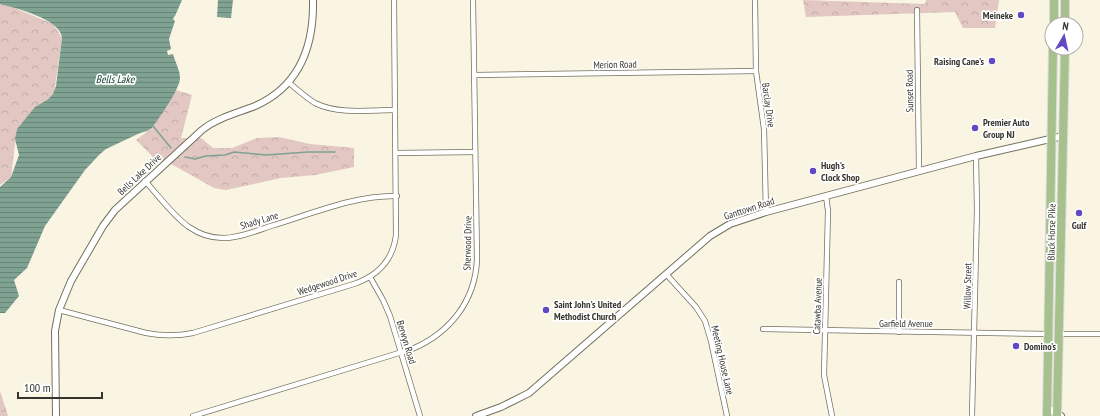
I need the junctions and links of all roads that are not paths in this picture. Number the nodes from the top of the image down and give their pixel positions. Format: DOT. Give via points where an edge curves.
graph roads {
  1 [pos="313,0"];
  2 [pos="394,0"];
  3 [pos="473,0"];
  4 [pos="755,0"];
  5 [pos="1054,0"];
  6 [pos="1065,0"];
  7 [pos="917,10"];
  8 [pos="1054,16"];
  9 [pos="1065,16"];
  10 [pos="1053,56"];
  11 [pos="1065,56"];
  12 [pos="756,71"];
  13 [pos="475,75"];
  14 [pos="288,82"];
  15 [pos="395,110"];
  16 [pos="1063,136"];
  17 [pos="1052,138"];
  18 [pos="475,152"];
  19 [pos="396,153"];
  20 [pos="976,156"];
  21 [pos="919,171"];
  22 [pos="145,181"];
  23 [pos="397,196"];
  24 [pos="826,196"];
  25 [pos="766,212"];
  26 [pos="666,274"];
  27 [pos="370,277"];
  28 [pos="899,282"];
  29 [pos="59,310"];
  30 [pos="763,329"];
  31 [pos="825,331"];
  32 [pos="899,332"];
  33 [pos="975,332"];
  34 [pos="1049,334"];
  35 [pos="1059,334"];
  36 [pos="1100,334"];
  37 [pos="401,352"];
  38 [pos="1048,412"];
  39 [pos="1059,415"];
  40 [pos="56,416"];
  41 [pos="193,416"];
  42 [pos="420,416"];
  43 [pos="476,416"];
  44 [pos="727,416"];
  45 [pos="832,416"];
  46 [pos="972,416"];
  1 -- 14 [label="street, Bells Lake Drive" via="313,22 308,47"];
  2 -- 15 [label="street, Wedgewood Drive"];
  3 -- 13 [label="street, Sherwood Drive"];
  4 -- 12 [label="street, Barclay Drive"];
  5 -- 8 [label="highway"];
  6 -- 9 [label="highway"];
  7 -- 21 [label="street, Sunset Road"];
  10 -- 17 [label="highway, Black Horse Pike"];
  11 -- 16 [label="highway, Black Horse Pike"];
  12 -- 13 [label="street, Merion Road"];
  12 -- 25 [label="street, Barclay Drive" via="764,122"];
  13 -- 18 [label="street, Sherwood Drive"];
  14 -- 15 [label="street" via="310,100 329,108"];
  14 -- 22 [label="street, Bells Lake Drive" via="264,101 207,126"];
  15 -- 19 [label="street, Wedgewood Drive"];
  16 -- 17 [label="street, Ganttown Road"];
  16 -- 35 [label="highway, Black Horse Pike"];
  17 -- 20 [label="street, Ganttown Road"];
  17 -- 34 [label="highway, Black Horse Pike"];
  18 -- 19 [label="street"];
  18 -- 37 [label="street, Sherwood Drive" via="477,255 476,276 470,293 462,309 444,330 422,345"];
  19 -- 23 [label="street, Wedgewood Drive"];
  20 -- 21 [label="street, Ganttown Road"];
  20 -- 33 [label="street, Willow Street"];
  21 -- 24 [label="street, Ganttown Road"];
  22 -- 23 [label="street, Shady Lane" via="188,227 209,236 223,238 246,234 348,202 376,196"];
  22 -- 29 [label="street, Bells Lake Drive" via="109,217 71,281"];
  23 -- 27 [label="street, Wedgewood Drive" via="394,246 385,263"];
  24 -- 25 [label="street, Ganttown Road"];
  24 -- 31 [label="street, Catawba Avenue" via="828,211"];
  25 -- 26 [label="street, Ganttown Road" via="720,229"];
  26 -- 43 [label="street, Ganttown Road" via="530,393"];
  26 -- 44 [label="street, Meeting House Lane" via="696,308 706,324"];
  27 -- 29 [label="street, Wedgewood Drive" via="338,289 182,335 160,336"];
  27 -- 37 [label="street, Berwyn Road" via="386,305"];
  28 -- 32 [label="street"];
  29 -- 40 [label="street, Bells Lake Drive" via="54,339"];
  30 -- 31 [label="street, Garfield Avenue"];
  31 -- 32 [label="street, Garfield Avenue"];
  31 -- 45 [label="street, Catawba Avenue" via="824,383"];
  32 -- 33 [label="street, Garfield Avenue"];
  33 -- 34 [label="street, Garfield Avenue"];
  33 -- 46 [label="street, Willow Street"];
  34 -- 38 [label="highway, Black Horse Pike"];
  35 -- 36 [label="street"];
  35 -- 39 [label="highway, Black Horse Pike"];
  37 -- 41 [label="street, Sherwood Drive"];
  37 -- 42 [label="street, Berwyn Road"];
  38 -- 39 [label="street"];
}
